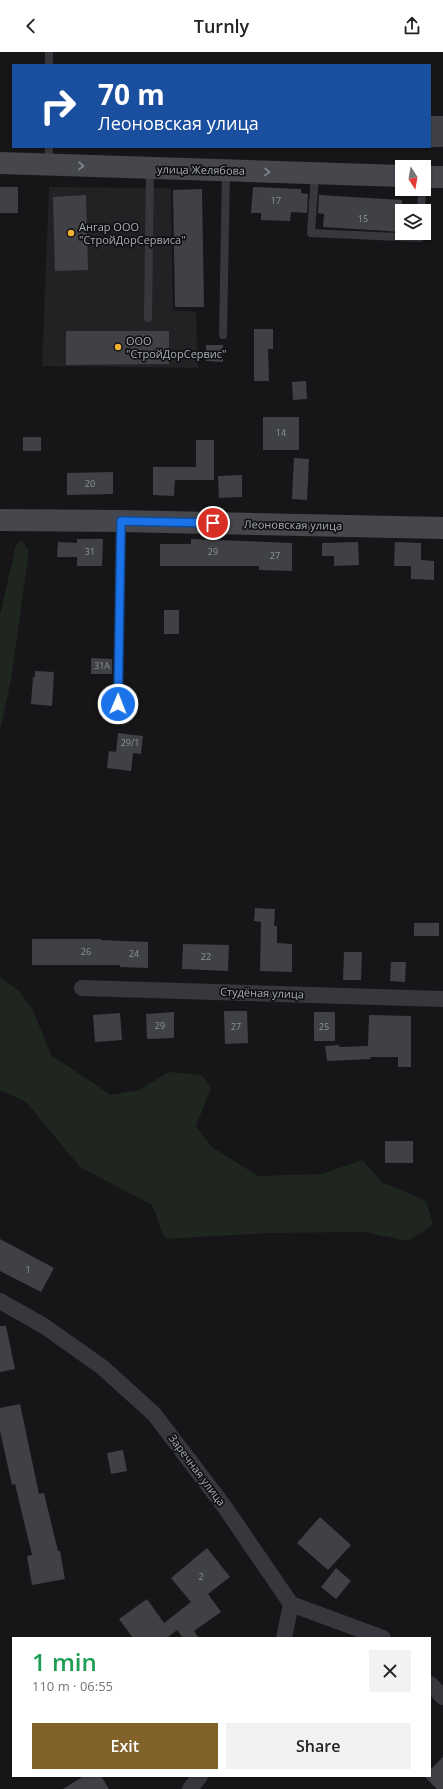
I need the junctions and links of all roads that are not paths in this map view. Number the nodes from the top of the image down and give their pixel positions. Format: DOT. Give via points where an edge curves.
graph roads {
  1 [pos="49,52"];
  2 [pos="49,64"];
  3 [pos="48,156"];
  4 [pos="0,163"];
  5 [pos="150,168"];
  6 [pos="226,170"];
  7 [pos="315,173"];
  8 [pos="395,176"];
  9 [pos="431,177"];
  10 [pos="443,177"];
  11 [pos="395,237"];
  12 [pos="148,318"];
  13 [pos="224,335"];
  14 [pos="0,520"];
  15 [pos="121,521"];
  16 [pos="443,528"];
  17 [pos="118,704"];
  18 [pos="82,988"];
  19 [pos="443,999"];
  20 [pos="0,1300"];
  21 [pos="290,1604"];
  22 [pos="284,1637"];
  23 [pos="380,1637"];
  24 [pos="431,1685"];
  25 [pos="443,1697"];
  26 [pos="199,1777"];
  27 [pos="190,1789"];
  1 -- 2 [label="lane"];
  3 -- 4 [label="street, улица Желябова"];
  3 -- 5 [label="street, улица Желябова, one-way"];
  5 -- 6 [label="street, улица Желябова"];
  5 -- 12 [label="lane"];
  6 -- 7 [label="street, улица Желябова, one-way"];
  6 -- 13 [label="lane"];
  7 -- 8 [label="street, улица Желябова"];
  7 -- 11 [label="lane" via="311,233"];
  9 -- 10 [label="street"];
  14 -- 15 [label="street, Леоновская улица"];
  15 -- 16 [label="street, Леоновская улица"];
  15 -- 17 [label="lane"];
  18 -- 19 [label="street, Студёная улица"];
  20 -- 21 [label="street, Заречная улица" via="44,1326 102,1367 154,1414 224,1506"];
  21 -- 22 [label="street"];
  21 -- 23 [label="street"];
  24 -- 25 [label="street"];
  26 -- 27 [label="street"];
}
